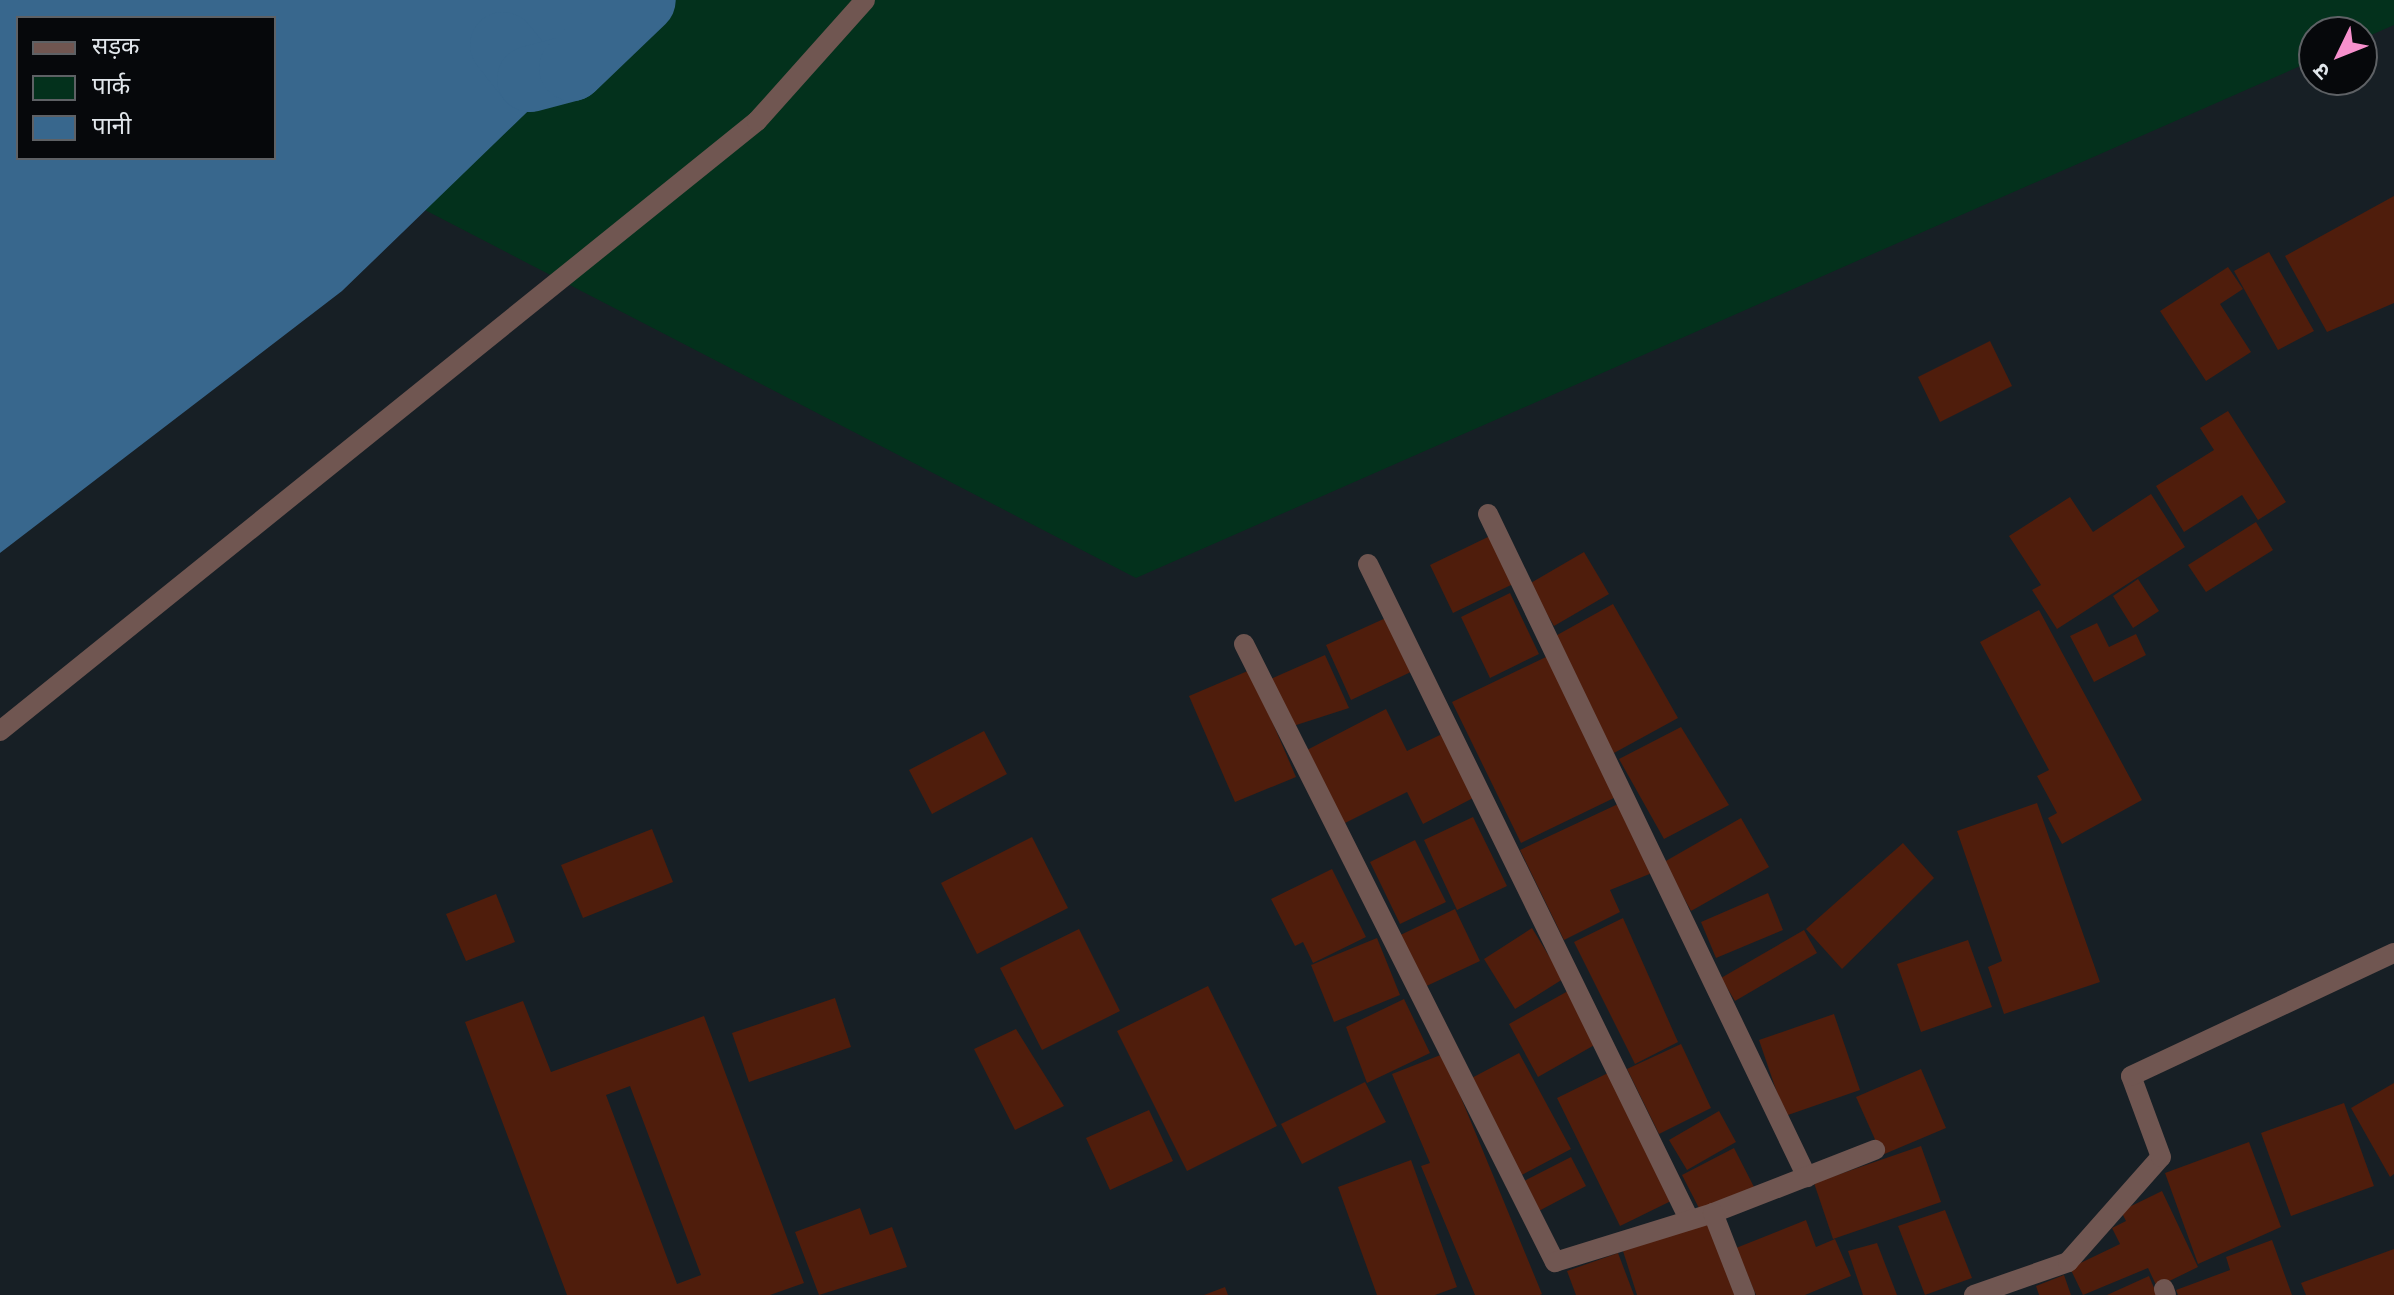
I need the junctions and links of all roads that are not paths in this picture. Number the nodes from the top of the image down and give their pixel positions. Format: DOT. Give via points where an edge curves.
graph roads {
  1 [pos="865,0"];
  2 [pos="1488,514"];
  3 [pos="1368,564"];
  4 [pos="1244,644"];
  5 [pos="0,731"];
  6 [pos="2394,953"];
  7 [pos="1875,1150"];
  8 [pos="1807,1177"];
  9 [pos="1713,1213"];
  10 [pos="1689,1219"];
  11 [pos="1745,1295"];
  12 [pos="1974,1295"];
  1 -- 5 [label="street" via="757,121"];
  2 -- 8 [label="street"];
  3 -- 10 [label="street"];
  4 -- 10 [label="street" via="1555,1262"];
  6 -- 12 [label="street" via="2131,1076 2161,1157 2068,1262"];
  7 -- 8 [label="street"];
  8 -- 9 [label="street"];
  9 -- 10 [label="street"];
  9 -- 11 [label="street"];
}
